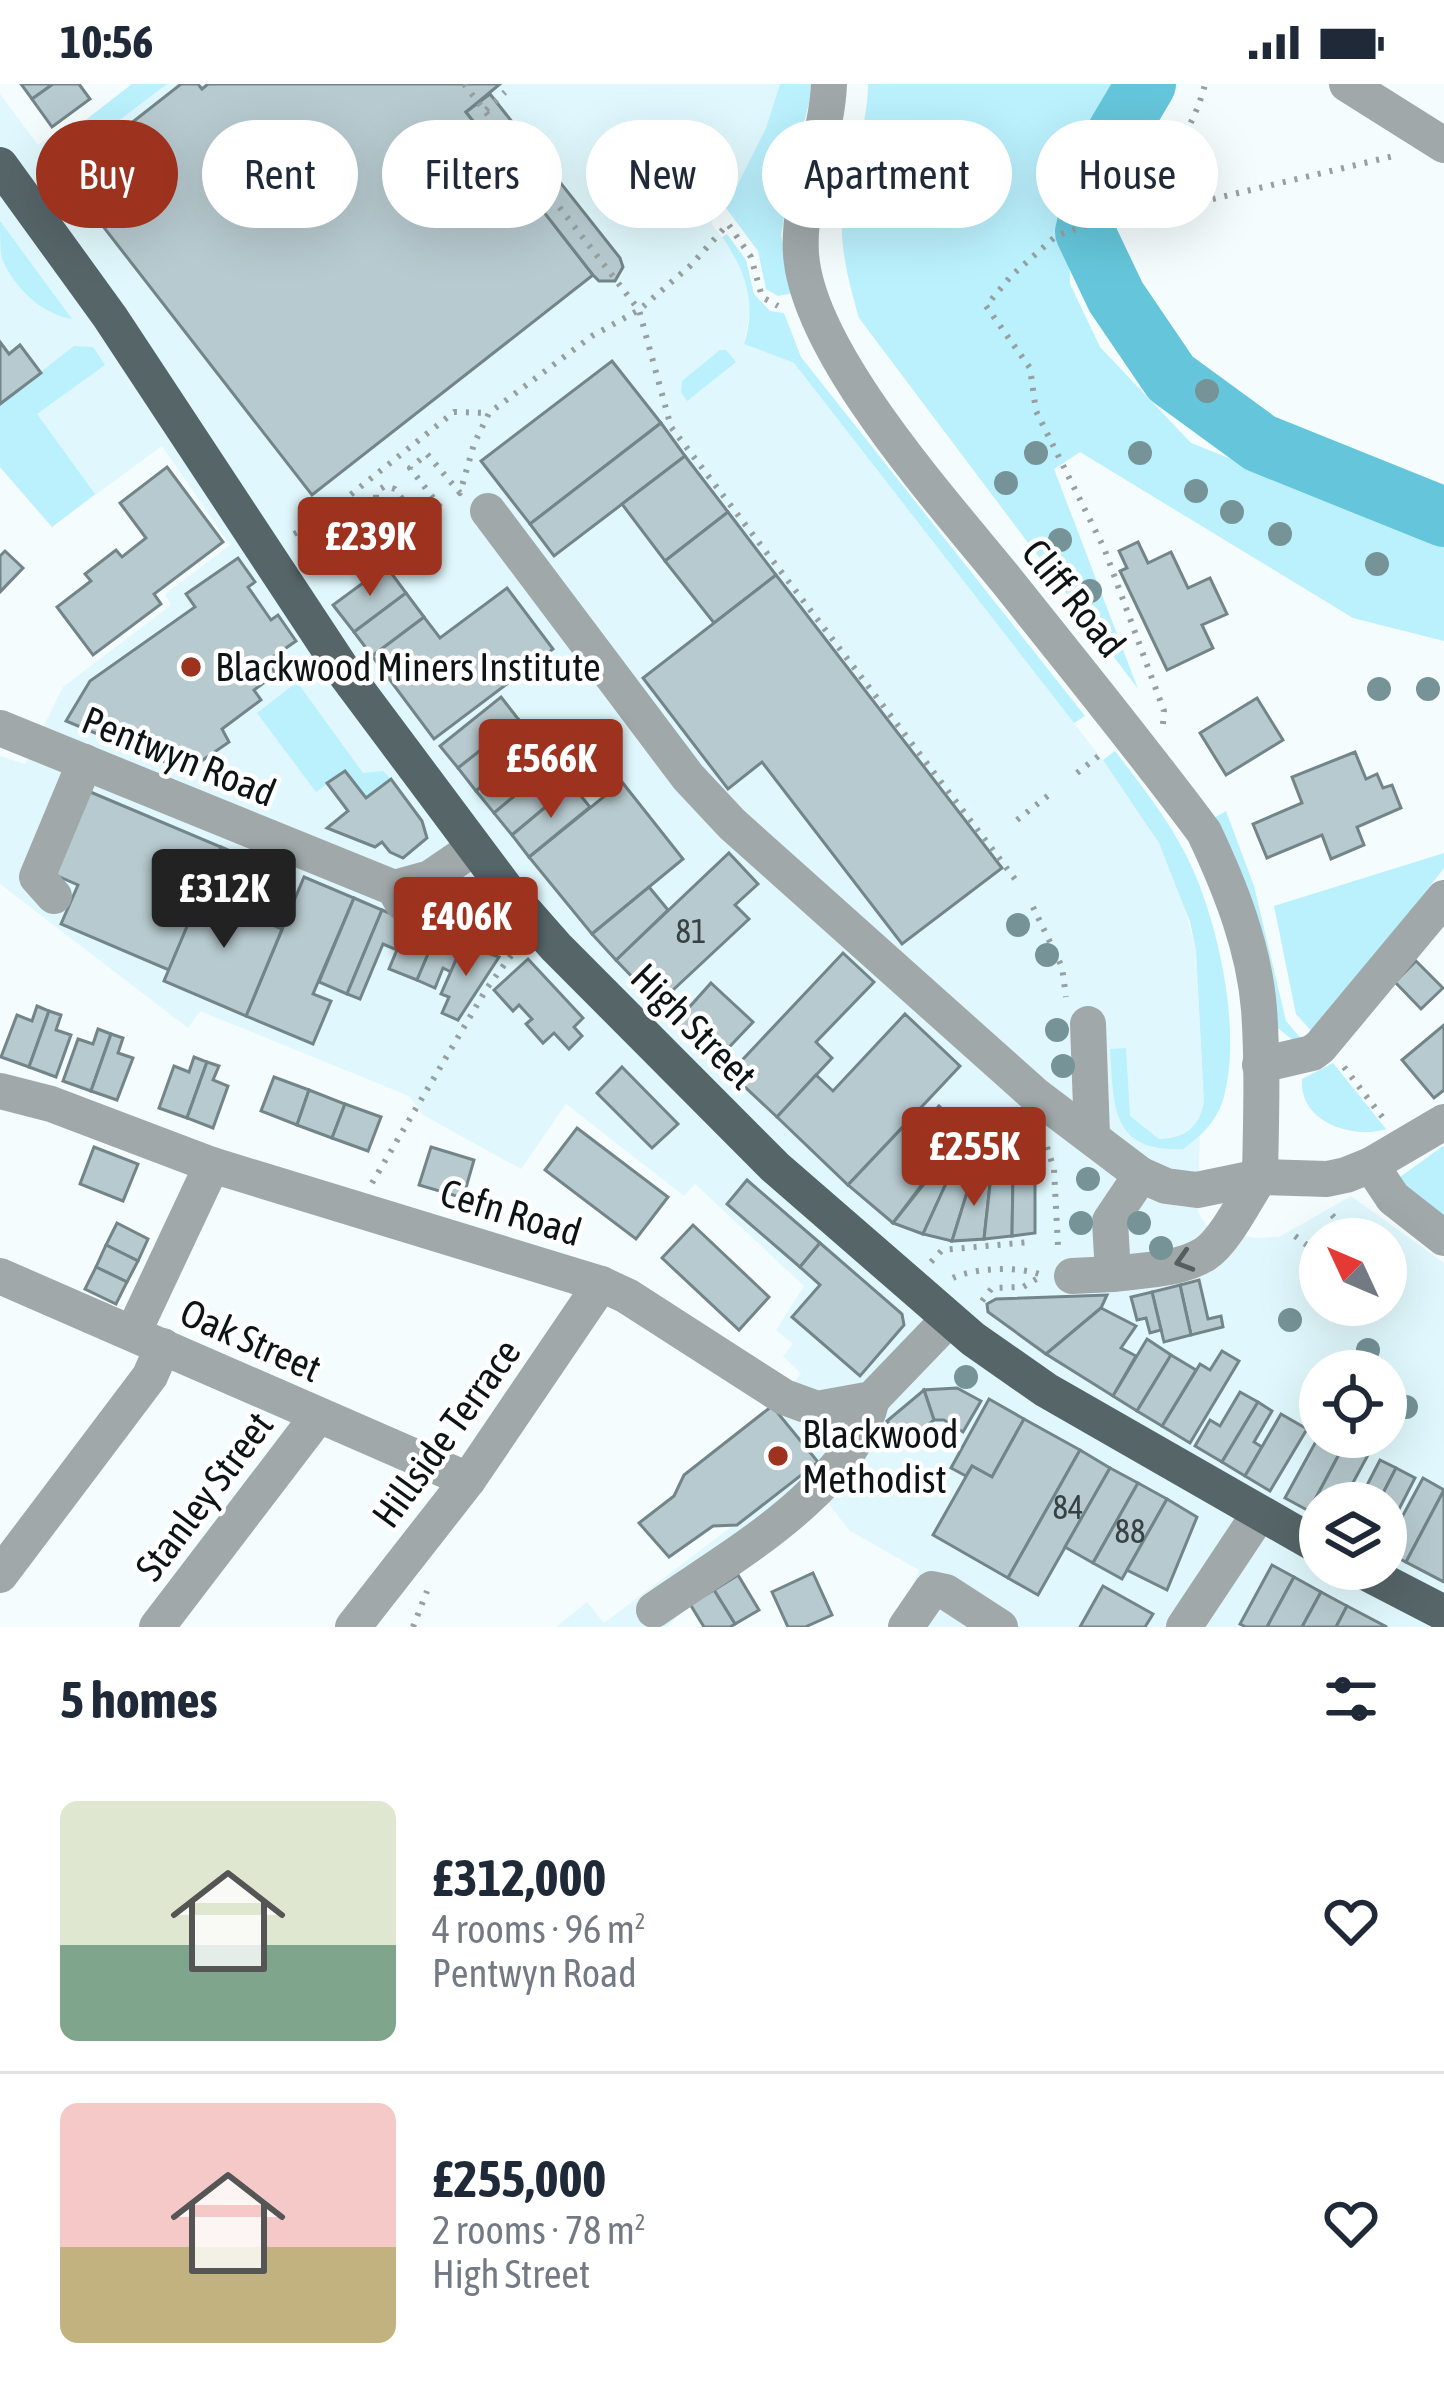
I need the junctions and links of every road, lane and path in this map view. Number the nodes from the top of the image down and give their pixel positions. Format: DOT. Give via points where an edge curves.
graph roads {
  1 [pos="464,84"];
  2 [pos="829,84"];
  3 [pos="1205,84"];
  4 [pos="1347,84"];
  5 [pos="505,92"];
  6 [pos="484,111"];
  7 [pos="1194,120"];
  8 [pos="1443,145"];
  9 [pos="0,165"];
  10 [pos="1218,198"];
  11 [pos="1079,228"];
  12 [pos="778,306"];
  13 [pos="639,310"];
  14 [pos="490,413"];
  15 [pos="488,511"];
  16 [pos="327,520"];
  17 [pos="336,529"];
  18 [pos="294,534"];
  19 [pos="318,570"];
  20 [pos="1162,725"];
  21 [pos="0,728"];
  22 [pos="1102,747"];
  23 [pos="85,762"];
  24 [pos="1078,773"];
  25 [pos="1054,791"];
  26 [pos="1018,820"];
  27 [pos="474,848"];
  28 [pos="1018,883"];
  29 [pos="394,888"];
  30 [pos="54,896"];
  31 [pos="512,897"];
  32 [pos="1444,898"];
  33 [pos="1033,907"];
  34 [pos="518,946"];
  35 [pos="1078,1016"];
  36 [pos="1332,1057"];
  37 [pos="1260,1065"];
  38 [pos="0,1091"];
  39 [pos="1444,1122"];
  40 [pos="1042,1130"];
  41 [pos="1393,1131"];
  42 [pos="1092,1135"];
  43 [pos="387,1158"];
  44 [pos="212,1165"];
  45 [pos="1372,1166"];
  46 [pos="1141,1175"];
  47 [pos="1260,1177"];
  48 [pos="1332,1215"];
  49 [pos="1334,1218"];
  50 [pos="1295,1236"];
  51 [pos="1444,1238"];
  52 [pos="1299,1239"];
  53 [pos="1030,1242"];
  54 [pos="928,1264"];
  55 [pos="1058,1270"];
  56 [pos="998,1271"];
  57 [pos="958,1274"];
  58 [pos="1113,1274"];
  59 [pos="601,1284"];
  60 [pos="6,1291"];
  61 [pos="963,1314"];
  62 [pos="148,1340"];
  63 [pos="872,1399"];
  64 [pos="318,1416"];
  65 [pos="468,1480"];
  66 [pos="1259,1514"];
  67 [pos="1299,1536"];
  68 [pos="0,1576"];
  69 [pos="1400,1590"];
  70 [pos="654,1610"];
  71 [pos="1444,1613"];
  72 [pos="158,1627"];
  73 [pos="353,1627"];
  74 [pos="906,1627"];
  75 [pos="1000,1627"];
  76 [pos="1184,1627"];
  1 -- 6 [label="path"];
  2 -- 37 [label="street, Cliff Road" via="801,253 823,332 902,447 1204,832 1247,941"];
  3 -- 7 [label="path"];
  4 -- 8 [label="street"];
  5 -- 6 [label="path"];
  6 -- 13 [label="path"];
  8 -- 10 [label="path"];
  9 -- 27 [label="main road, High Street" via="344,672"];
  11 -- 20 [label="path" via="1056,236 986,306 1030,368 1036,411 1104,548 1164,711"];
  12 -- 13 [label="path" via="762,297 751,257 728,224"];
  13 -- 14 [label="path"];
  13 -- 28 [label="path" via="671,427"];
  14 -- 16 [label="path" via="454,412"];
  14 -- 17 [label="path" via="460,493 428,454 410,468 441,508 420,523 395,489 376,492 406,541 391,553 368,523"];
  15 -- 42 [label="street" via="732,824 1034,1094"];
  16 -- 17 [label="path"];
  16 -- 18 [label="path"];
  17 -- 19 [label="path" via="339,555"];
  21 -- 23 [label="street, Pentwyn Road"];
  22 -- 24 [label="path"];
  23 -- 29 [label="street, Pentwyn Road"];
  23 -- 30 [label="street" via="37,878"];
  25 -- 26 [label="path"];
  27 -- 29 [label="street" via="430,878"];
  27 -- 31 [label="main road, High Street"];
  29 -- 31 [label="street, Pentwyn Road" via="402,902 445,914 481,916"];
  31 -- 61 [label="main road, High Street" via="775,1167"];
  32 -- 37 [label="street" via="1320,1047"];
  33 -- 35 [label="path"];
  34 -- 43 [label="path"];
  35 -- 42 [label="street"];
  36 -- 41 [label="path"];
  37 -- 47 [label="street, Cliff Road"];
  38 -- 44 [label="street, Cefn Road"];
  39 -- 45 [label="street"];
  40 -- 55 [label="path" via="1054,1169"];
  42 -- 46 [label="street"];
  44 -- 59 [label="street, Cefn Road"];
  44 -- 62 [label="street"];
  45 -- 47 [label="street" via="1327,1179"];
  45 -- 51 [label="street" via="1393,1198"];
  46 -- 47 [label="street" via="1185,1190"];
  46 -- 58 [label="street" via="1110,1221"];
  47 -- 58 [label="street, one-way" via="1206,1254"];
  48 -- 49 [label="path"];
  50 -- 52 [label="path"];
  53 -- 54 [label="path" via="942,1250"];
  55 -- 58 [label="street"];
  55 -- 61 [label="path" via="1023,1288 992,1288"];
  56 -- 57 [label="path"];
  59 -- 63 [label="street, Cefn Road" via="790,1399 817,1409"];
  59 -- 65 [label="street, Hillside Terrace"];
  60 -- 62 [label="street, Oak Street"];
  61 -- 63 [label="street"];
  61 -- 66 [label="main road, High Street" via="1046,1390"];
  62 -- 64 [label="street, Oak Street"];
  62 -- 68 [label="street" via="150,1376"];
  63 -- 70 [label="street" via="848,1448 808,1498"];
  64 -- 65 [label="street, Oak Street"];
  64 -- 72 [label="street, Stanley Street"];
  65 -- 73 [label="street, Hillside Terrace"];
  66 -- 67 [label="main road, High Street"];
  66 -- 76 [label="street"];
  69 -- 71 [label="main road"];
  74 -- 75 [label="street" via="932,1589"];
}
